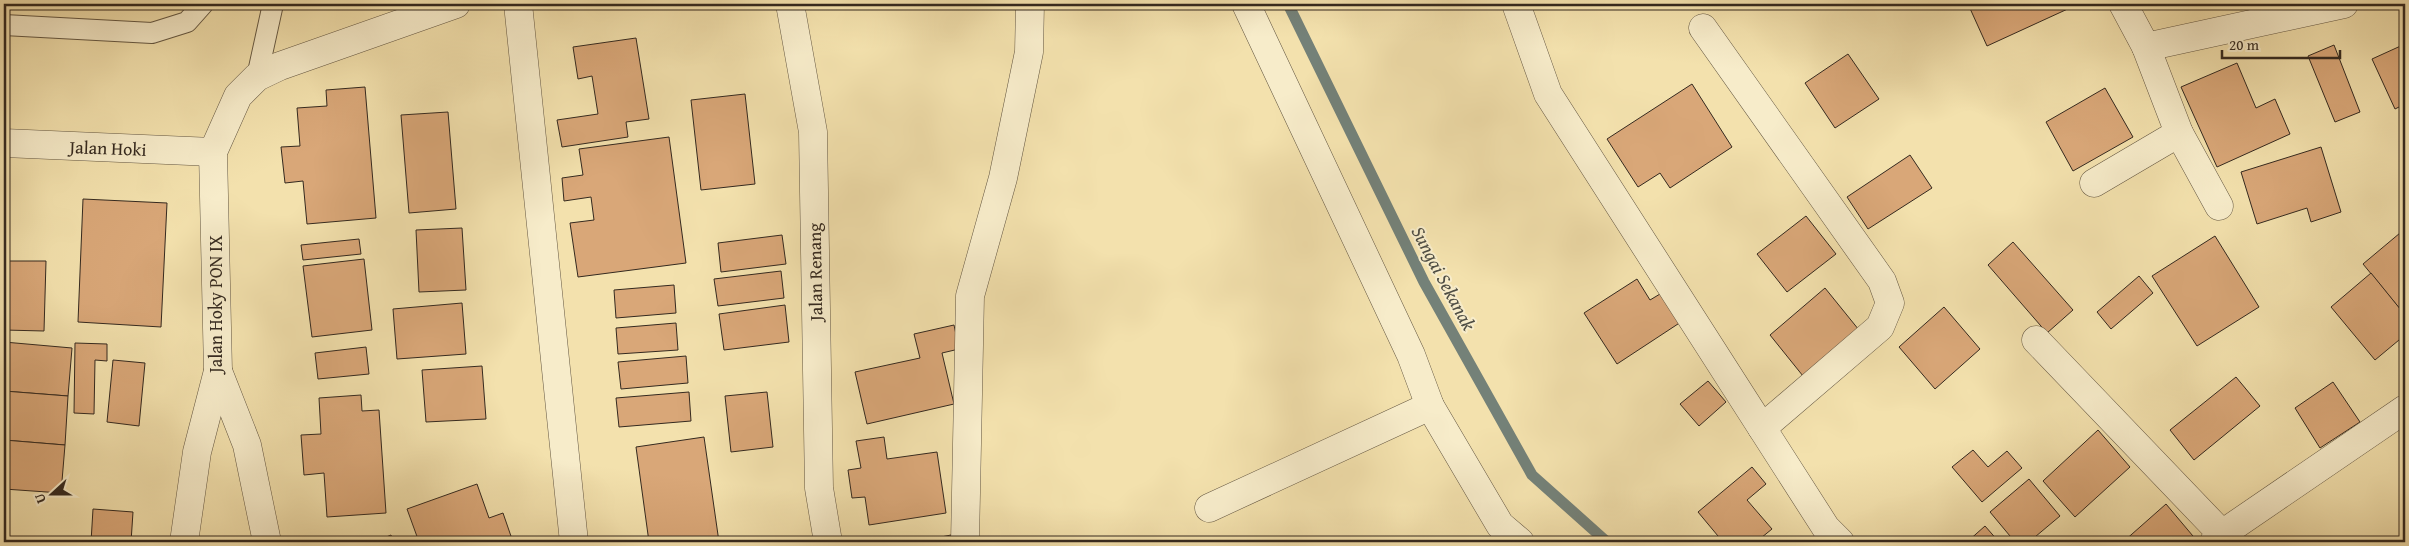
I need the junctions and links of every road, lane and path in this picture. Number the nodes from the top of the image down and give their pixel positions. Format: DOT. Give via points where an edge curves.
graph roads {
  1 [pos="203,4"];
  2 [pos="273,4"];
  3 [pos="456,4"];
  4 [pos="518,4"];
  5 [pos="790,4"];
  6 [pos="1030,4"];
  7 [pos="1246,4"];
  8 [pos="1516,4"];
  9 [pos="2123,4"];
  10 [pos="2344,4"];
  11 [pos="4,25"];
  12 [pos="1703,28"];
  13 [pos="2146,47"];
  14 [pos="257,77"];
  15 [pos="2179,133"];
  16 [pos="4,144"];
  17 [pos="213,152"];
  18 [pos="2094,183"];
  19 [pos="2219,206"];
  20 [pos="2036,340"];
  21 [pos="218,371"];
  22 [pos="1430,406"];
  23 [pos="2405,409"];
  24 [pos="1762,428"];
  25 [pos="1209,508"];
  26 [pos="2218,538"];
  27 [pos="184,542"];
  28 [pos="267,542"];
  29 [pos="574,542"];
  30 [pos="828,542"];
  31 [pos="964,542"];
  32 [pos="1520,542"];
  33 [pos="1840,542"];
  1 -- 11 [label="lane" via="187,22 152,33"];
  2 -- 14 [label="lane"];
  3 -- 14 [label="street"];
  4 -- 29 [label="street"];
  5 -- 30 [label="street, Jalan Renang" via="812,132 819,488"];
  6 -- 31 [label="street" via="1028,52 1003,178 970,296"];
  7 -- 22 [label="street" via="1411,355"];
  8 -- 24 [label="street" via="1548,94"];
  9 -- 13 [label="street"];
  10 -- 13 [label="street"];
  12 -- 24 [label="street" via="1882,281 1890,303 1880,327"];
  13 -- 15 [label="street"];
  14 -- 17 [label="street" via="238,96"];
  15 -- 18 [label="street"];
  15 -- 19 [label="street"];
  16 -- 17 [label="street, Jalan Hoki"];
  17 -- 21 [label="street, Jalan Hoky PON IX"];
  20 -- 26 [label="street"];
  21 -- 27 [label="street, Jalan Hoky PON IX" via="197,452"];
  21 -- 28 [label="street" via="247,445"];
  22 -- 25 [label="street"];
  22 -- 32 [label="street" via="1500,525"];
  23 -- 26 [label="street"];
  24 -- 33 [label="street" via="1826,528"];
}
